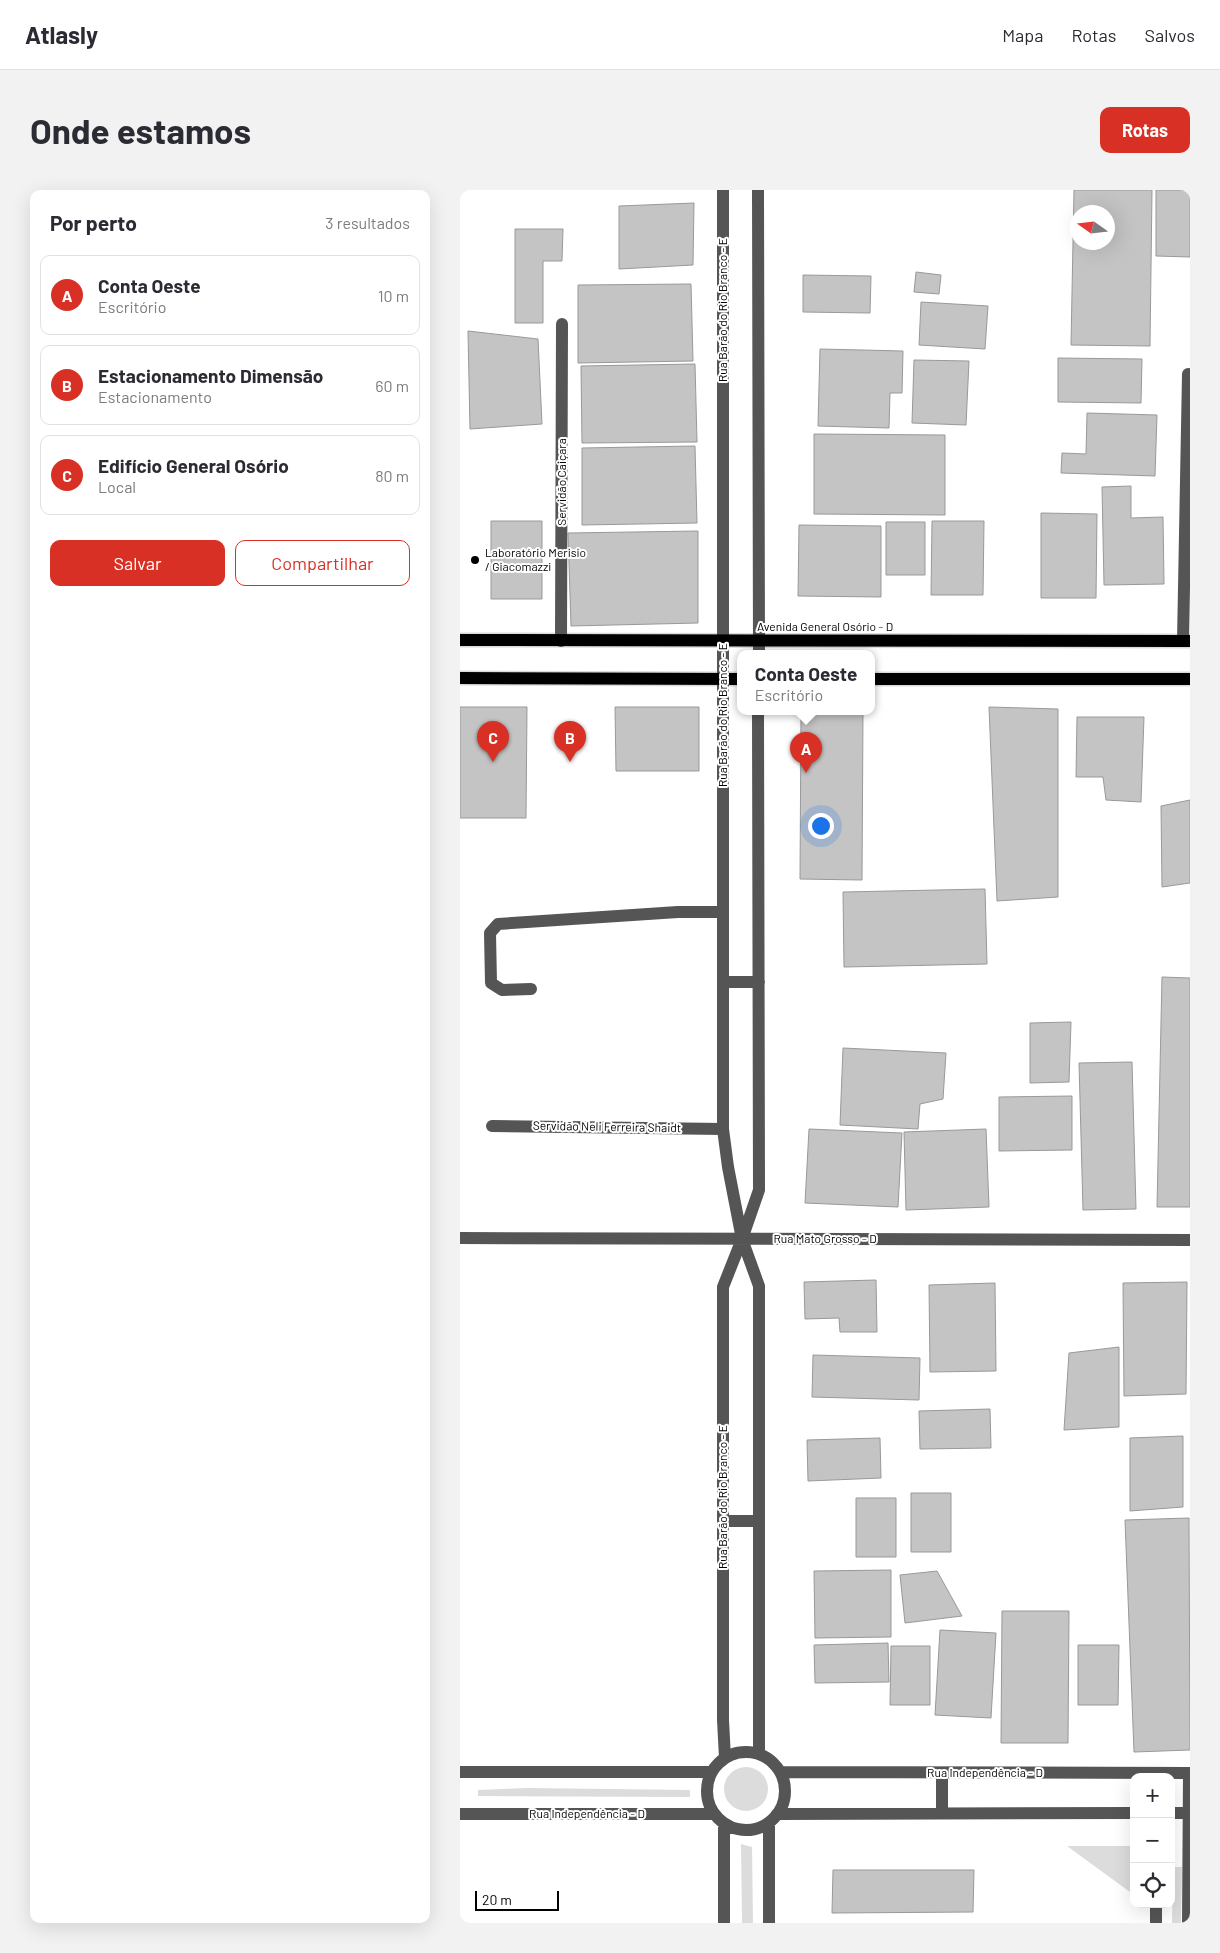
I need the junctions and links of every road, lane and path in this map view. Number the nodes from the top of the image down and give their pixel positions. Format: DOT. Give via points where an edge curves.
graph roads {
  1 [pos="723,190"];
  2 [pos="758,190"];
  3 [pos="562,324"];
  4 [pos="1188,374"];
  5 [pos="460,640"];
  6 [pos="723,640"];
  7 [pos="561,641"];
  8 [pos="759,641"];
  9 [pos="1186,641"];
  10 [pos="758,650"];
  11 [pos="460,678"];
  12 [pos="723,678"];
  13 [pos="737,679"];
  14 [pos="875,679"];
  15 [pos="1190,679"];
  16 [pos="758,715"];
  17 [pos="722,912"];
  18 [pos="723,982"];
  19 [pos="759,982"];
  20 [pos="531,989"];
  21 [pos="492,1126"];
  22 [pos="723,1129"];
  23 [pos="460,1238"];
  24 [pos="742,1239"];
  25 [pos="1190,1240"];
  26 [pos="759,1520"];
  27 [pos="723,1521"];
  28 [pos="759,1754"];
  29 [pos="725,1758"];
  30 [pos="460,1772"];
  31 [pos="712,1772"];
  32 [pos="780,1772"];
  33 [pos="942,1773"];
  34 [pos="1190,1773"];
  35 [pos="1175,1774"];
  36 [pos="1130,1775"];
  37 [pos="942,1813"];
  38 [pos="1130,1813"];
  39 [pos="1175,1813"];
  40 [pos="1189,1813"];
  41 [pos="460,1814"];
  42 [pos="714,1814"];
  43 [pos="773,1819"];
  44 [pos="724,1824"];
  45 [pos="1156,1908"];
  46 [pos="724,1923"];
  47 [pos="769,1923"];
  48 [pos="1156,1923"];
  49 [pos="1188,1923"];
  1 -- 6 [label="street, Rua Barão do Rio Branco - E"];
  2 -- 8 [label="street"];
  3 -- 7 [label="street, Servidão Caiçara"];
  4 -- 9 [label="street"];
  5 -- 7 [label="main road, Avenida General Osório - D"];
  6 -- 7 [label="main road, Avenida General Osório - D"];
  6 -- 8 [label="main road, Avenida General Osório - D"];
  6 -- 12 [label="street, Rua Barão do Rio Branco - E"];
  8 -- 9 [label="main road, Avenida General Osório - D"];
  8 -- 10 [label="street"];
  11 -- 12 [label="main road"];
  12 -- 13 [label="main road"];
  12 -- 17 [label="street, Rua Barão do Rio Branco - E"];
  14 -- 15 [label="main road"];
  16 -- 19 [label="street, Rua Barão do Rio Branco - E"];
  17 -- 18 [label="street, Rua Barão do Rio Branco - E"];
  17 -- 20 [label="street" via="498,924 490,933 491,983 502,990"];
  18 -- 19 [label="street"];
  18 -- 22 [label="street, Rua Barão do Rio Branco - E"];
  19 -- 24 [label="street, Rua Barão do Rio Branco - E" via="759,1190"];
  21 -- 22 [label="street, Servidão Neli Ferreira Shaidt"];
  22 -- 24 [label="street, Rua Barão do Rio Branco - E"];
  23 -- 24 [label="street, Rua Mato Grosso - D"];
  24 -- 25 [label="street, Rua Mato Grosso - D"];
  24 -- 26 [label="street, Rua Barão do Rio Branco - E" via="760,1286"];
  24 -- 27 [label="street, Rua Barão do Rio Branco - E" via="723,1287"];
  26 -- 27 [label="street"];
  26 -- 28 [label="street, Rua Barão do Rio Branco - E"];
  27 -- 29 [label="street, Rua Barão do Rio Branco - E"];
  28 -- 29 [label="street" via="745,1752"];
  28 -- 32 [label="street"];
  29 -- 31 [label="street"];
  30 -- 31 [label="street"];
  31 -- 42 [label="street" via="706,1792"];
  32 -- 33 [label="street, Rua Independência - D"];
  32 -- 43 [label="street" via="784,1798"];
  33 -- 36 [label="street, Rua Independência - D"];
  33 -- 37 [label="street"];
  34 -- 35 [label="street, Rua Independência - D"];
  34 -- 40 [label="street"];
  37 -- 38 [label="street"];
  37 -- 43 [label="street"];
  39 -- 40 [label="street"];
  40 -- 49 [label="street"];
  41 -- 42 [label="street, Rua Independência - D"];
  42 -- 44 [label="street"];
  43 -- 44 [label="street" via="751,1830"];
  43 -- 47 [label="street"];
  44 -- 46 [label="street"];
  45 -- 48 [label="street"];
}
